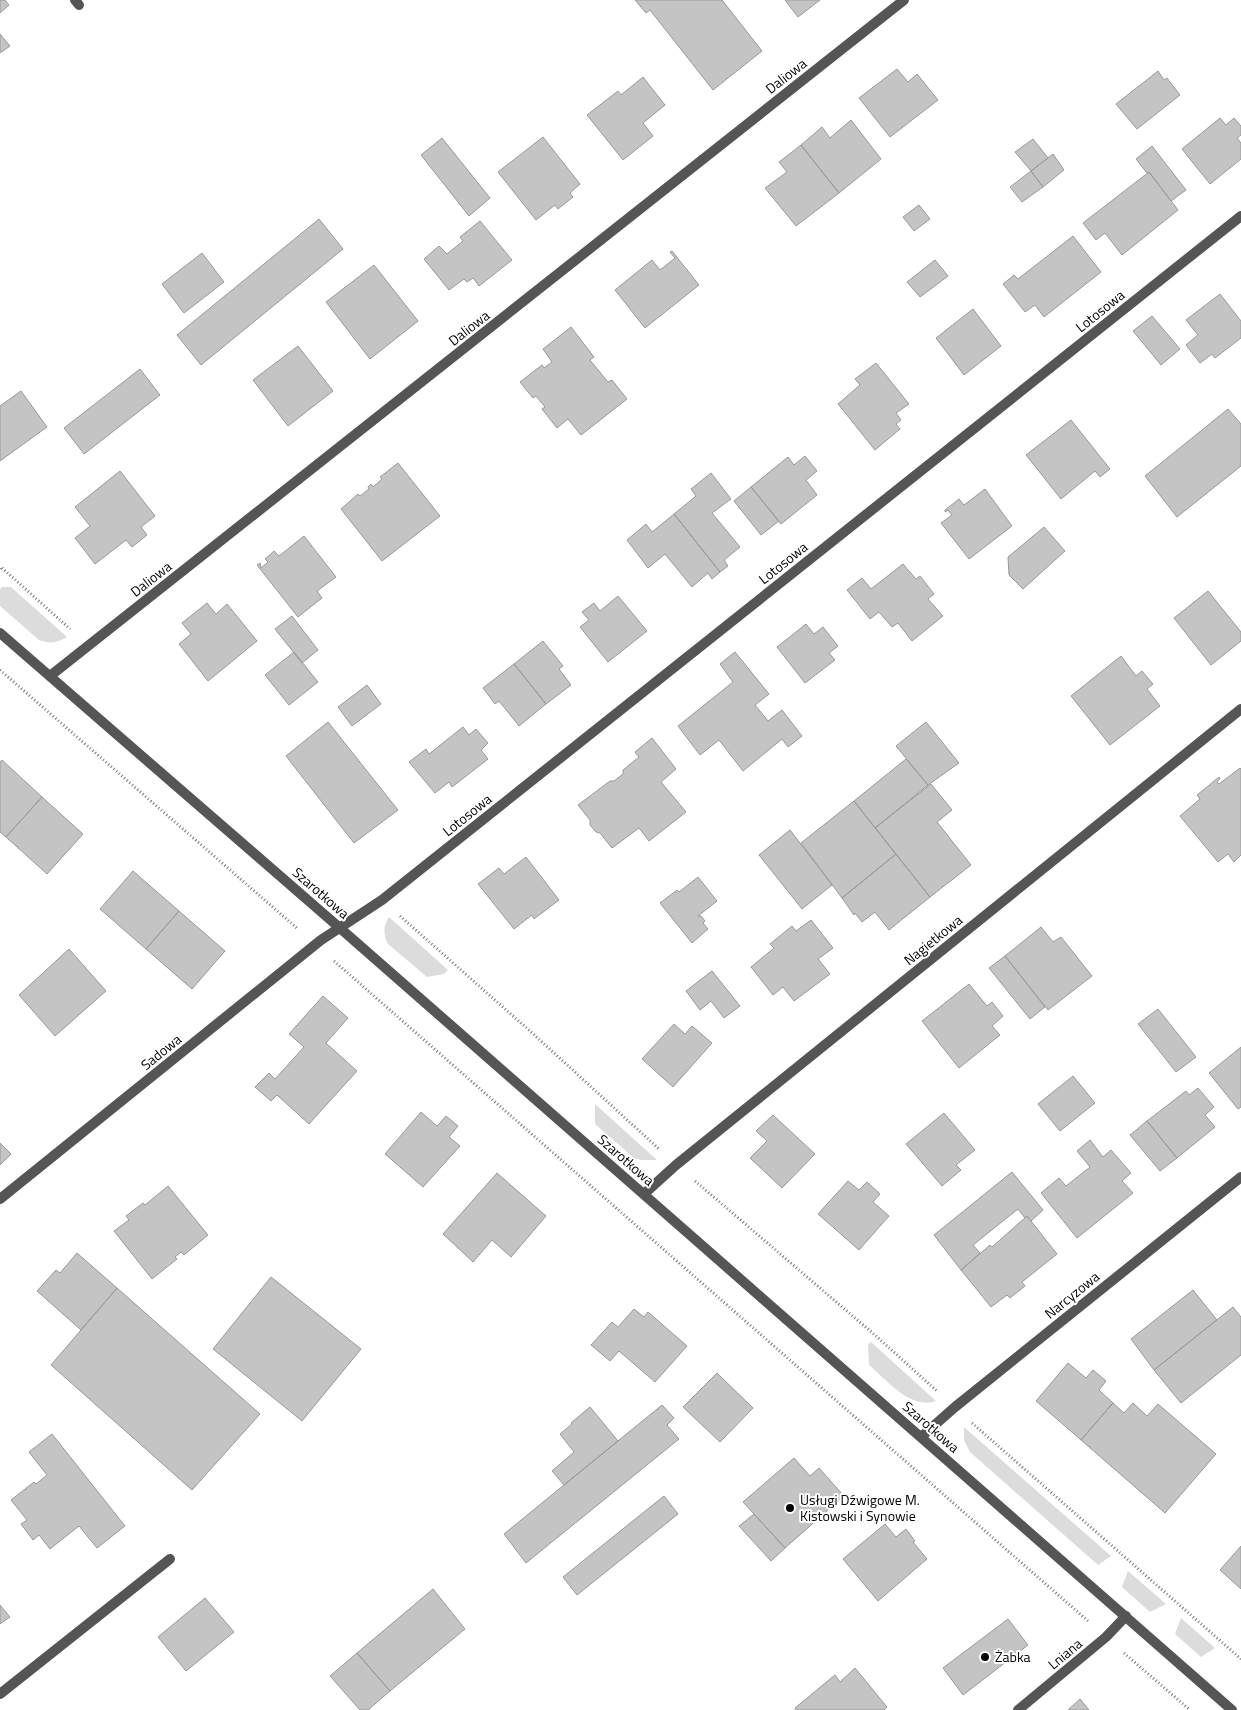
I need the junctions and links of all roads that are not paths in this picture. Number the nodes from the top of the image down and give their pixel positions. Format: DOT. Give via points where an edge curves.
graph roads {
  1 [pos="904,0"];
  2 [pos="1241,216"];
  3 [pos="0,633"];
  4 [pos="50,676"];
  5 [pos="1241,709"];
  6 [pos="341,929"];
  7 [pos="1241,1177"];
  8 [pos="644,1194"];
  9 [pos="0,1199"];
  10 [pos="921,1437"];
  11 [pos="170,1559"];
  12 [pos="1126,1616"];
  13 [pos="0,1694"];
  14 [pos="1018,1710"];
  15 [pos="1232,1710"];
  1 -- 4 [label="street, Daliowa"];
  2 -- 6 [label="street, Lotosowa" via="382,900"];
  3 -- 4 [label="street, Szarotkowa"];
  4 -- 6 [label="street, Szarotkowa"];
  5 -- 8 [label="street, Nagietkowa"];
  6 -- 8 [label="street, Szarotkowa"];
  6 -- 9 [label="street, Sadowa" via="322,940"];
  7 -- 10 [label="street, Narcyzowa"];
  8 -- 10 [label="street, Szarotkowa"];
  10 -- 12 [label="street, Szarotkowa"];
  11 -- 13 [label="street"];
  12 -- 14 [label="street, Lniana" via="1106,1637"];
  12 -- 15 [label="street, Szarotkowa"];
}
